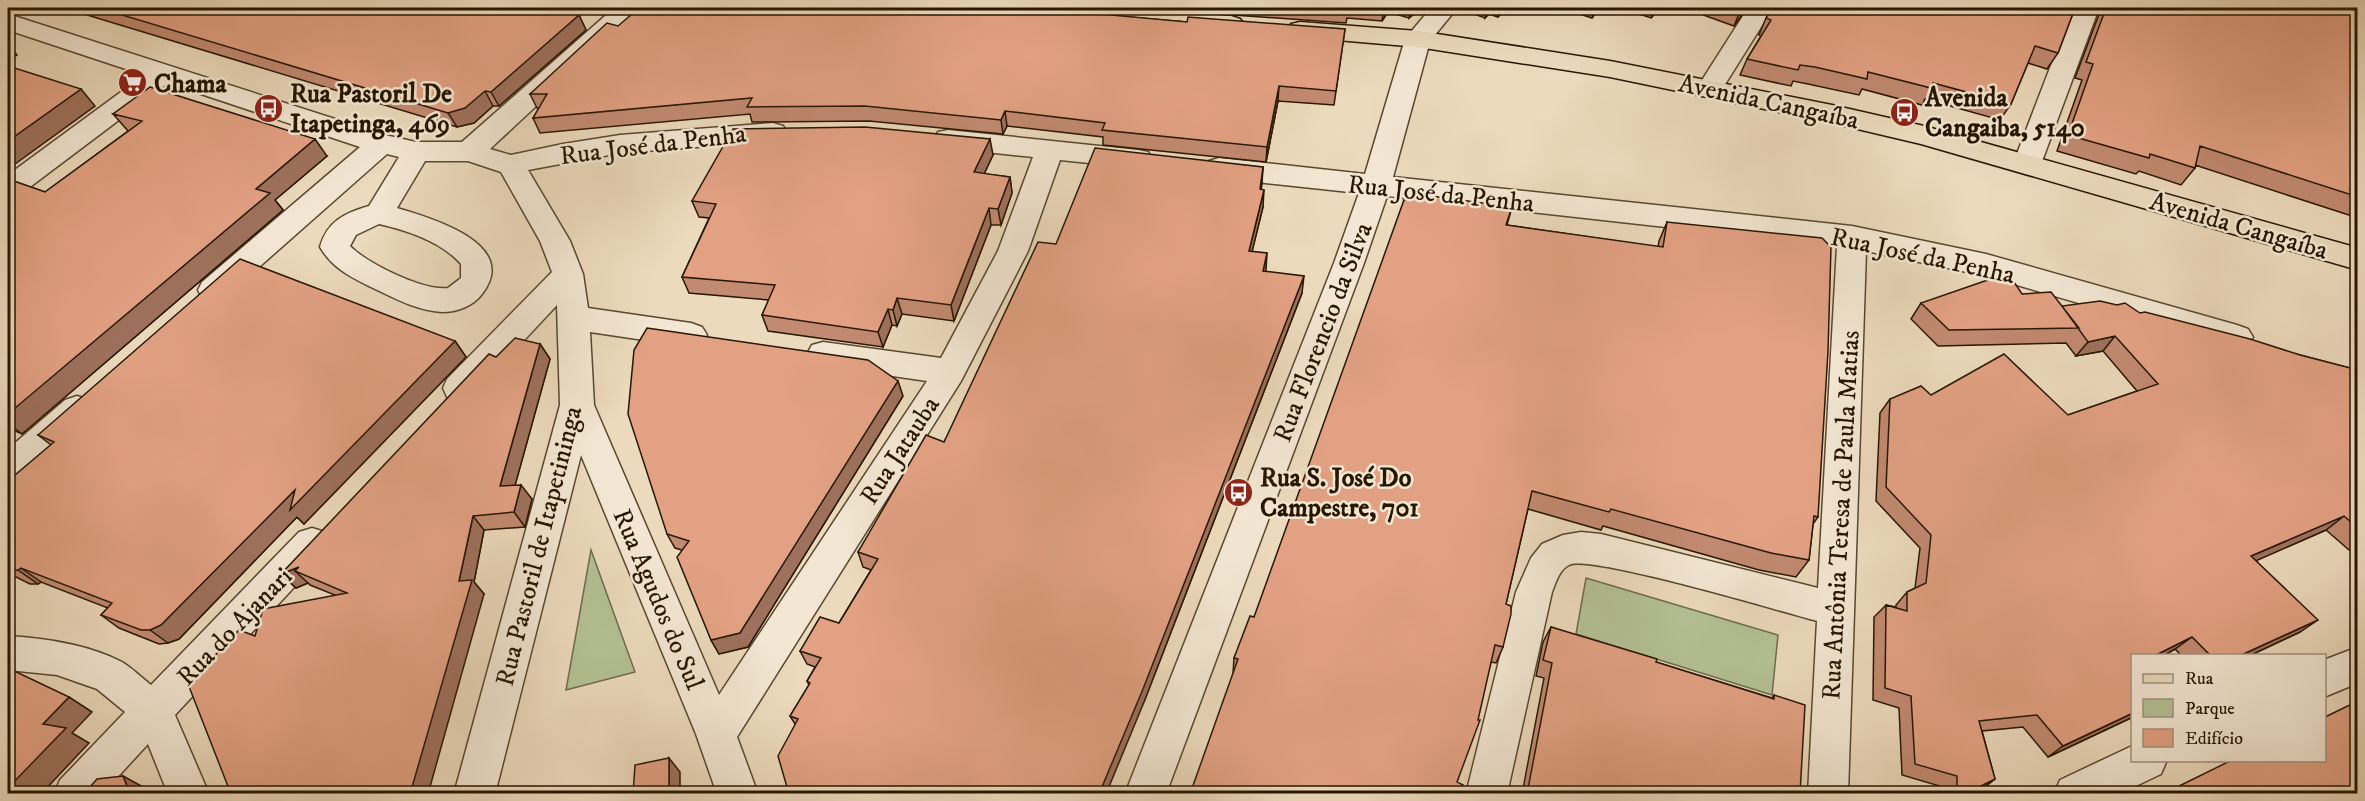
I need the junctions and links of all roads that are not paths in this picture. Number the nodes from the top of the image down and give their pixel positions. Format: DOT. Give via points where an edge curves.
graph roads {
  1 [pos="628,8"];
  2 [pos="1014,8"];
  3 [pos="1444,8"];
  4 [pos="1760,8"];
  5 [pos="2086,8"];
  6 [pos="1129,12"];
  7 [pos="8,22"];
  8 [pos="1418,39"];
  9 [pos="165,73"];
  10 [pos="1710,88"];
  11 [pos="798,132"];
  12 [pos="926,137"];
  13 [pos="381,144"];
  14 [pos="1050,149"];
  15 [pos="416,151"];
  16 [pos="469,152"];
  17 [pos="2027,164"];
  18 [pos="511,165"];
  19 [pos="1376,186"];
  20 [pos="8,189"];
  21 [pos="380,214"];
  22 [pos="1852,237"];
  23 [pos="2358,259"];
  24 [pos="568,274"];
  25 [pos="195,306"];
  26 [pos="574,318"];
  27 [pos="715,338"];
  28 [pos="2267,346"];
  29 [pos="797,350"];
  30 [pos="950,372"];
  31 [pos="97,391"];
  32 [pos="577,405"];
  33 [pos="438,411"];
  34 [pos="8,469"];
  35 [pos="332,522"];
  36 [pos="1835,609"];
  37 [pos="8,652"];
  38 [pos="2358,664"];
  39 [pos="2326,679"];
  40 [pos="154,711"];
  41 [pos="716,734"];
  42 [pos="2142,762"];
  43 [pos="74,794"];
  44 [pos="189,794"];
  45 [pos="474,794"];
  46 [pos="738,794"];
  47 [pos="1145,794"];
  48 [pos="1486,794"];
  49 [pos="1828,794"];
  50 [pos="2074,794"];
  1 -- 16 [label="street"];
  2 -- 6 [label="main road, Avenida Cangaíba"];
  3 -- 8 [label="street, Rua Florencio da Silva"];
  4 -- 10 [label="street"];
  5 -- 17 [label="street"];
  6 -- 8 [label="main road, Avenida Cangaíba"];
  7 -- 9 [label="street"];
  8 -- 10 [label="main road, Avenida Cangaíba"];
  8 -- 19 [label="street, Rua Florencio da Silva"];
  9 -- 13 [label="street"];
  9 -- 20 [label="street"];
  10 -- 17 [label="main road, Avenida Cangaíba" via="1924,135"];
  11 -- 18 [label="street, Rua José da Penha" via="620,144"];
  12 -- 14 [label="street, Rua José da Penha"];
  13 -- 15 [label="street"];
  13 -- 25 [label="street"];
  14 -- 19 [label="street, Rua José da Penha"];
  14 -- 30 [label="street, Rua Jatauba" via="1013,251"];
  15 -- 16 [label="street"];
  15 -- 21 [label="street"];
  16 -- 18 [label="street"];
  17 -- 23 [label="main road, Avenida Cangaíba"];
  18 -- 24 [label="street, Rua Pastoril de Itapetininga" via="555,241"];
  19 -- 22 [label="street, Rua José da Penha"];
  19 -- 47 [label="street, Rua Florencio da Silva"];
  22 -- 28 [label="street, Rua José da Penha" via="1986,265"];
  22 -- 36 [label="street, Rua Antônia Teresa de Paula Matias"];
  24 -- 26 [label="street, Rua Pastoril de Itapetininga"];
  24 -- 33 [label="street"];
  26 -- 27 [label="street"];
  26 -- 32 [label="street, Rua Pastoril de Itapetininga"];
  29 -- 30 [label="street"];
  30 -- 41 [label="street, Rua Jatauba"];
  31 -- 34 [label="street"];
  32 -- 41 [label="street, Rua Agudos do Sul"];
  32 -- 45 [label="street, Rua Pastoril de Itapetininga"];
  35 -- 40 [label="street, Rua do Ajanari"];
  36 -- 48 [label="street" via="1619,553 1584,547 1559,552 1548,562 1534,592"];
  36 -- 49 [label="street, Rua Antônia Teresa de Paula Matias"];
  37 -- 40 [label="street" via="57,658 109,675"];
  38 -- 39 [label="street"];
  40 -- 43 [label="street, Rua do Ajanari"];
  40 -- 44 [label="street"];
  41 -- 46 [label="street, Rua Agudos do Sul"];
  42 -- 50 [label="street"];
}
